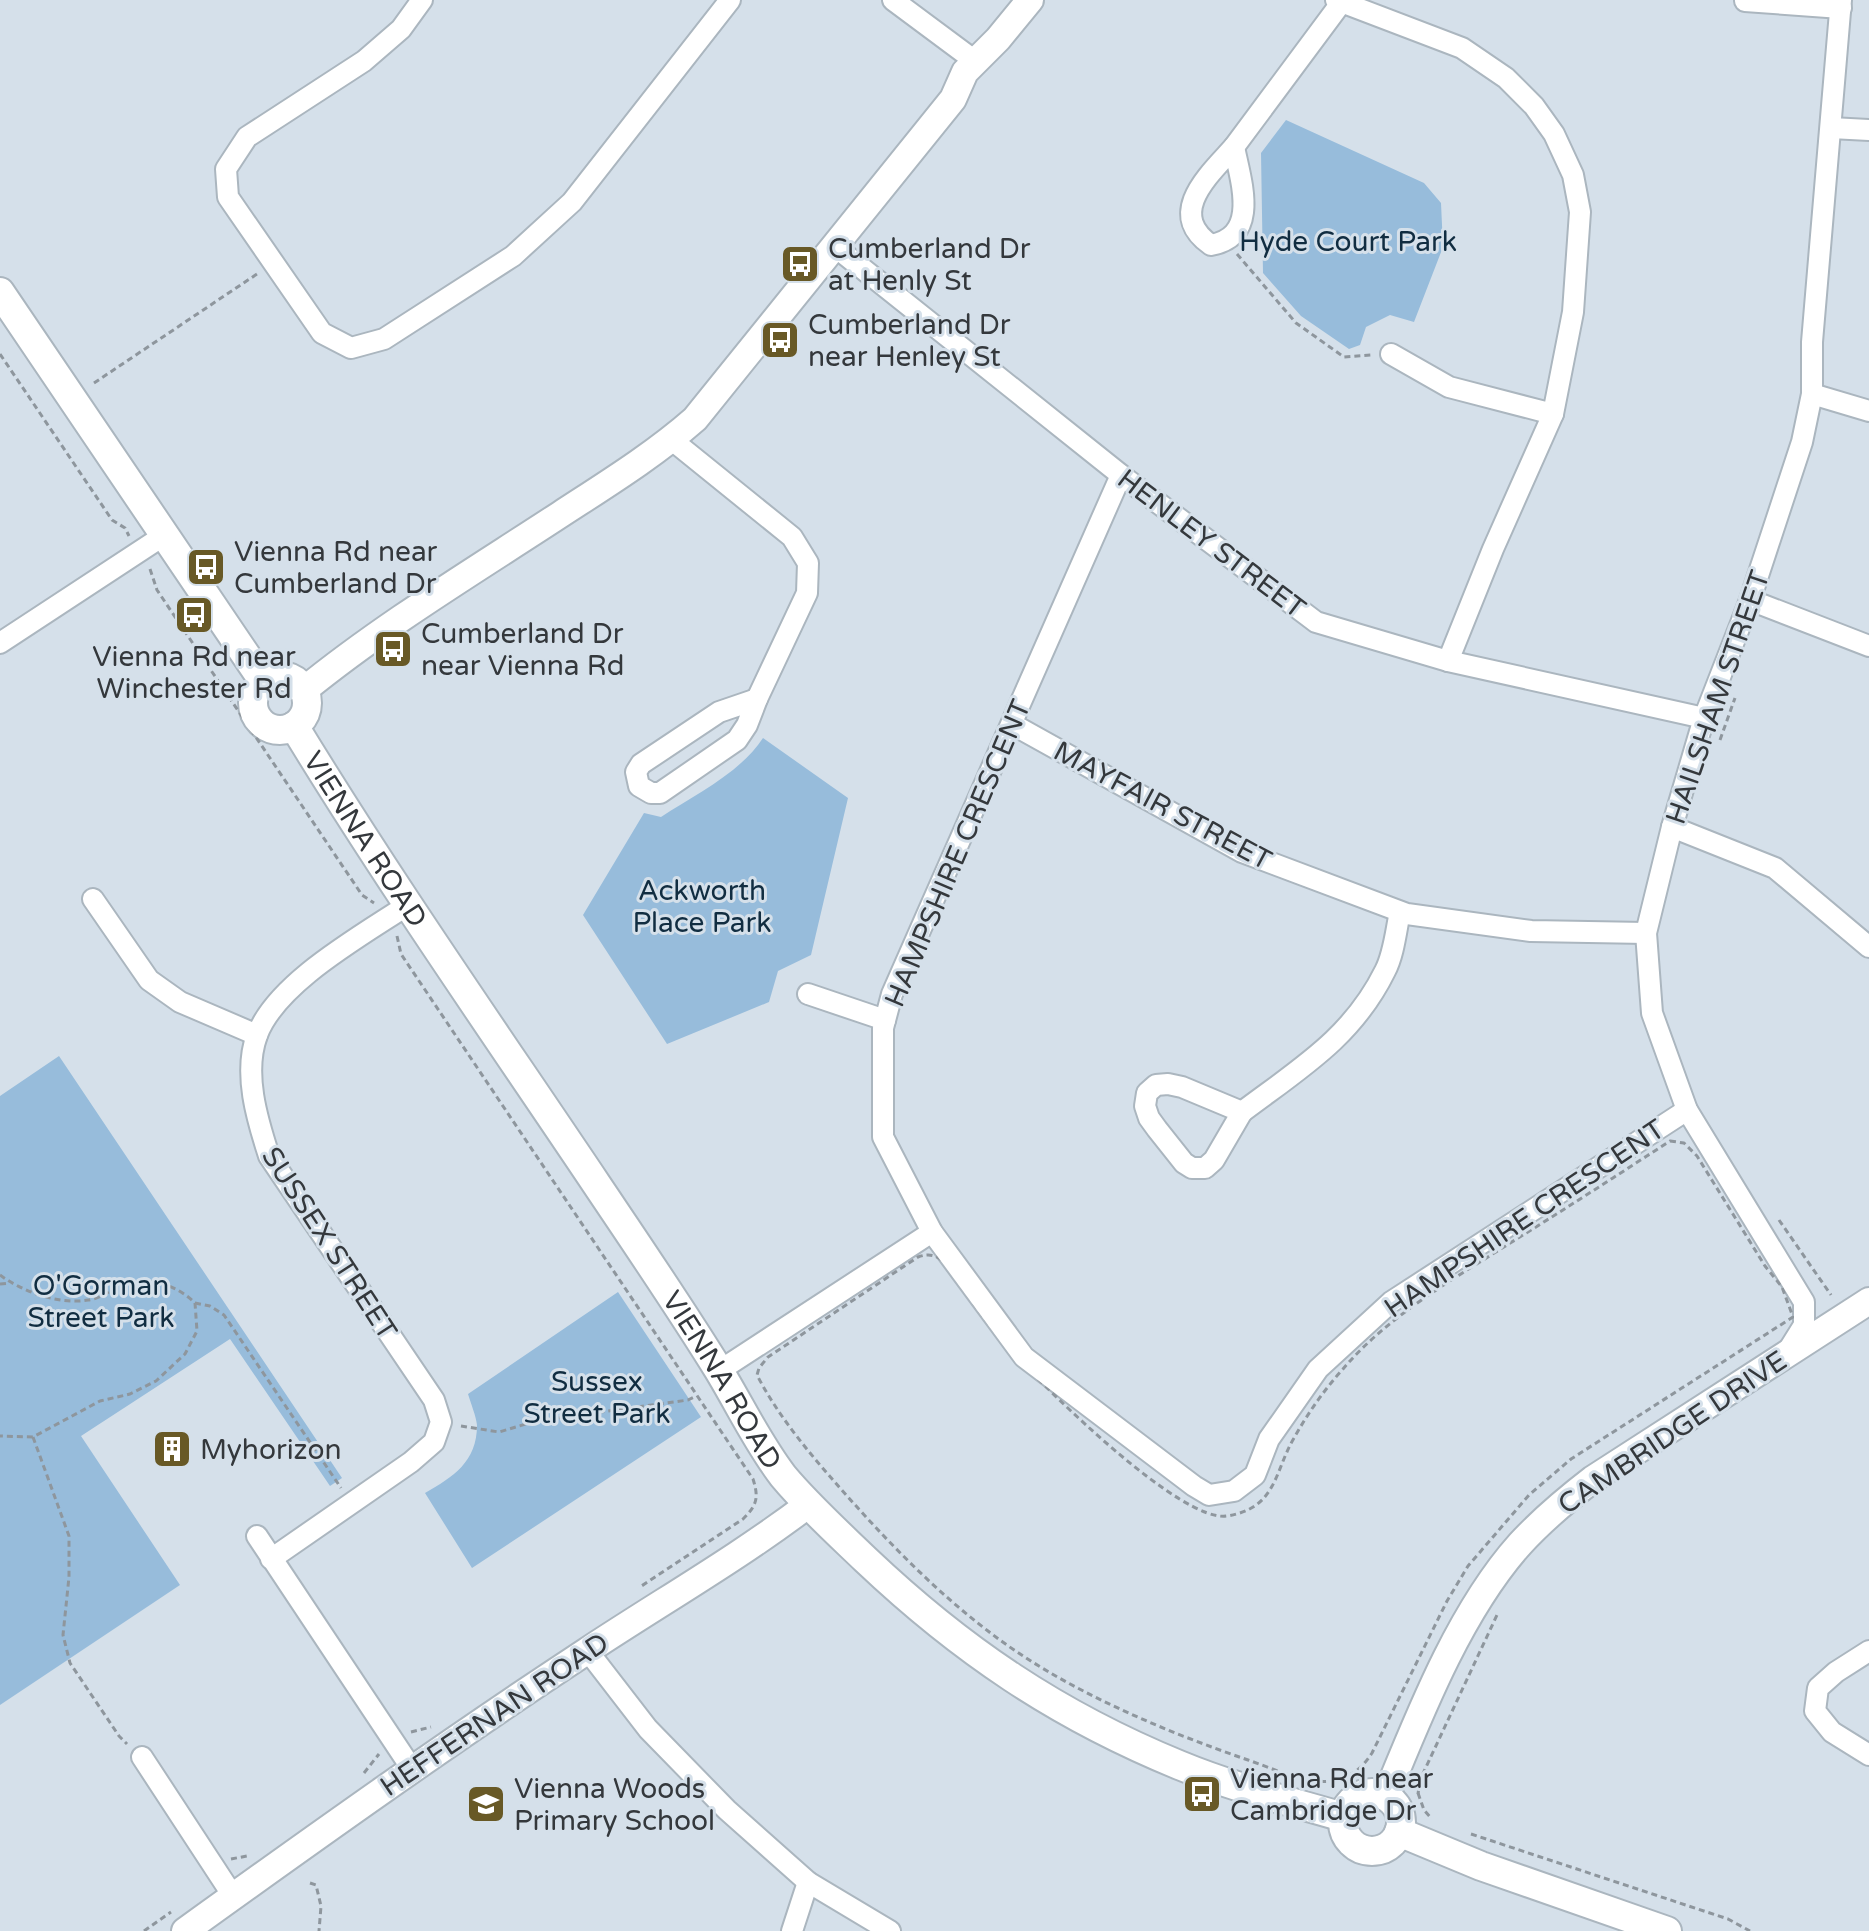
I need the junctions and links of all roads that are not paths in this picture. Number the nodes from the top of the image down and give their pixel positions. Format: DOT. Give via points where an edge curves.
graph roads {
  1 [pos="422,0"];
  2 [pos="730,0"];
  3 [pos="893,0"];
  4 [pos="1030,0"];
  5 [pos="1338,1"];
  6 [pos="1745,1"];
  7 [pos="1841,4"];
  8 [pos="975,61"];
  9 [pos="1831,128"];
  10 [pos="1869,130"];
  11 [pos="1234,147"];
  12 [pos="833,245"];
  13 [pos="0,292"];
  14 [pos="1391,354"];
  15 [pos="1812,394"];
  16 [pos="1869,411"];
  17 [pos="1553,414"];
  18 [pos="672,440"];
  19 [pos="1121,475"];
  20 [pos="163,536"];
  21 [pos="1750,600"];
  22 [pos="0,643"];
  23 [pos="1869,646"];
  24 [pos="1448,661"];
  25 [pos="264,682"];
  26 [pos="303,691"];
  27 [pos="757,699"];
  28 [pos="1704,718"];
  29 [pos="1012,724"];
  30 [pos="294,726"];
  31 [pos="1672,827"];
  32 [pos="93,899"];
  33 [pos="409,904"];
  34 [pos="1400,912"];
  35 [pos="1646,933"];
  36 [pos="1869,947"];
  37 [pos="808,994"];
  38 [pos="885,1020"];
  39 [pos="257,1035"];
  40 [pos="1687,1110"];
  41 [pos="1242,1112"];
  42 [pos="932,1232"];
  43 [pos="1869,1301"];
  44 [pos="1785,1355"];
  45 [pos="719,1371"];
  46 [pos="809,1504"];
  47 [pos="257,1536"];
  48 [pos="271,1559"];
  49 [pos="587,1650"];
  50 [pos="1869,1651"];
  51 [pos="1869,1755"];
  52 [pos="142,1757"];
  53 [pos="412,1769"];
  54 [pos="1390,1787"];
  55 [pos="1343,1817"];
  56 [pos="1399,1832"];
  57 [pos="808,1882"];
  58 [pos="233,1896"];
  59 [pos="182,1918"];
  60 [pos="792,1931"];
  61 [pos="890,1931"];
  62 [pos="1667,1931"];
  1 -- 2 [label="street" via="401,29 364,61 247,137 226,169 228,197 273,263 322,333 351,348 384,339 513,256 572,202"];
  3 -- 8 [label="street"];
  4 -- 8 [label="street"];
  5 -- 11 [label="street"];
  5 -- 17 [label="street" via="1462,48 1506,78 1554,134 1573,175 1580,212 1573,312"];
  6 -- 7 [label="street"];
  7 -- 9 [label="street, HAILSHAM STREET"];
  8 -- 12 [label="street" via="953,99"];
  9 -- 10 [label="street"];
  9 -- 15 [label="street, HAILSHAM STREET"];
  11 -- 11 [label="street" via="1244,199 1242,218 1235,235 1211,245 1201,238 1191,208 1198,186"];
  12 -- 18 [label="street" via="722,387"];
  12 -- 19 [label="street, HENLEY STREET"];
  13 -- 20 [label="main road"];
  14 -- 17 [label="street" via="1449,387"];
  15 -- 16 [label="street"];
  15 -- 21 [label="street, HAILSHAM STREET" via="1802,442"];
  17 -- 24 [label="street"];
  18 -- 26 [label="street" via="355,649"];
  18 -- 27 [label="street" via="792,537 808,563 807,593"];
  19 -- 24 [label="street, HENLEY STREET" via="1316,622"];
  19 -- 29 [label="street, HAMPSHIRE CRESCENT"];
  20 -- 22 [label="street"];
  20 -- 25 [label="main road"];
  21 -- 23 [label="street"];
  21 -- 28 [label="street, HAILSHAM STREET"];
  24 -- 28 [label="street, HENLEY STREET"];
  25 -- 26 [label="main road" via="281,676"];
  25 -- 30 [label="main road" via="254,697 255,714 277,730"];
  26 -- 30 [label="main road" via="307,706"];
  27 -- 27 [label="street" via="737,740 660,793 639,786 636,772 641,764 719,712"];
  28 -- 31 [label="street, HAILSHAM STREET"];
  29 -- 34 [label="street, MAYFAIR STREET" via="1242,852"];
  29 -- 38 [label="street, HAMPSHIRE CRESCENT"];
  30 -- 33 [label="main road, VIENNA ROAD"];
  31 -- 35 [label="street, HAILSHAM STREET"];
  31 -- 36 [label="street" via="1775,868"];
  32 -- 39 [label="street" via="149,980 180,1002"];
  33 -- 39 [label="street, SUSSEX STREET" via="306,974 277,1003"];
  33 -- 45 [label="main road, VIENNA ROAD"];
  34 -- 35 [label="street, MAYFAIR STREET" via="1531,931"];
  34 -- 41 [label="street" via="1387,969 1360,1012 1335,1041"];
  35 -- 40 [label="street, HAILSHAM STREET" via="1652,1013"];
  37 -- 38 [label="street"];
  38 -- 42 [label="street, HAMPSHIRE CRESCENT" via="883,1137"];
  39 -- 48 [label="street, SUSSEX STREET" via="251,1074 254,1111 269,1156 434,1400 441,1422 434,1442"];
  40 -- 42 [label="street, HAMPSHIRE CRESCENT" via="1391,1302 1318,1369 1269,1439 1255,1475 1234,1491 1209,1495 1024,1357"];
  40 -- 44 [label="street, HAILSHAM STREET" via="1804,1302 1804,1325"];
  41 -- 41 [label="street" via="1214,1160 1199,1170 1184,1163 1145,1106 1147,1093 1168,1084"];
  42 -- 45 [label="street"];
  43 -- 44 [label="street, CAMBRIDGE DRIVE"];
  44 -- 54 [label="street, CAMBRIDGE DRIVE" via="1593,1479 1519,1545 1474,1607"];
  45 -- 46 [label="main road, VIENNA ROAD" via="749,1427"];
  46 -- 49 [label="street, HEFFERNAN ROAD"];
  46 -- 55 [label="main road, VIENNA ROAD" via="912,1604 1043,1699 1182,1766"];
  47 -- 48 [label="street"];
  48 -- 53 [label="street"];
  49 -- 53 [label="street, HEFFERNAN ROAD"];
  49 -- 57 [label="street" via="648,1729"];
  50 -- 51 [label="street" via="1818,1688 1815,1711 1832,1732"];
  52 -- 58 [label="street"];
  53 -- 58 [label="street, HEFFERNAN ROAD"];
  54 -- 55 [label="main road" via="1360,1795"];
  54 -- 56 [label="main road" via="1401,1816"];
  55 -- 56 [label="main road" via="1346,1836 1369,1851 1387,1847"];
  56 -- 62 [label="main road"];
  57 -- 60 [label="street"];
  57 -- 61 [label="street"];
  58 -- 59 [label="street, HEFFERNAN ROAD"];
}
